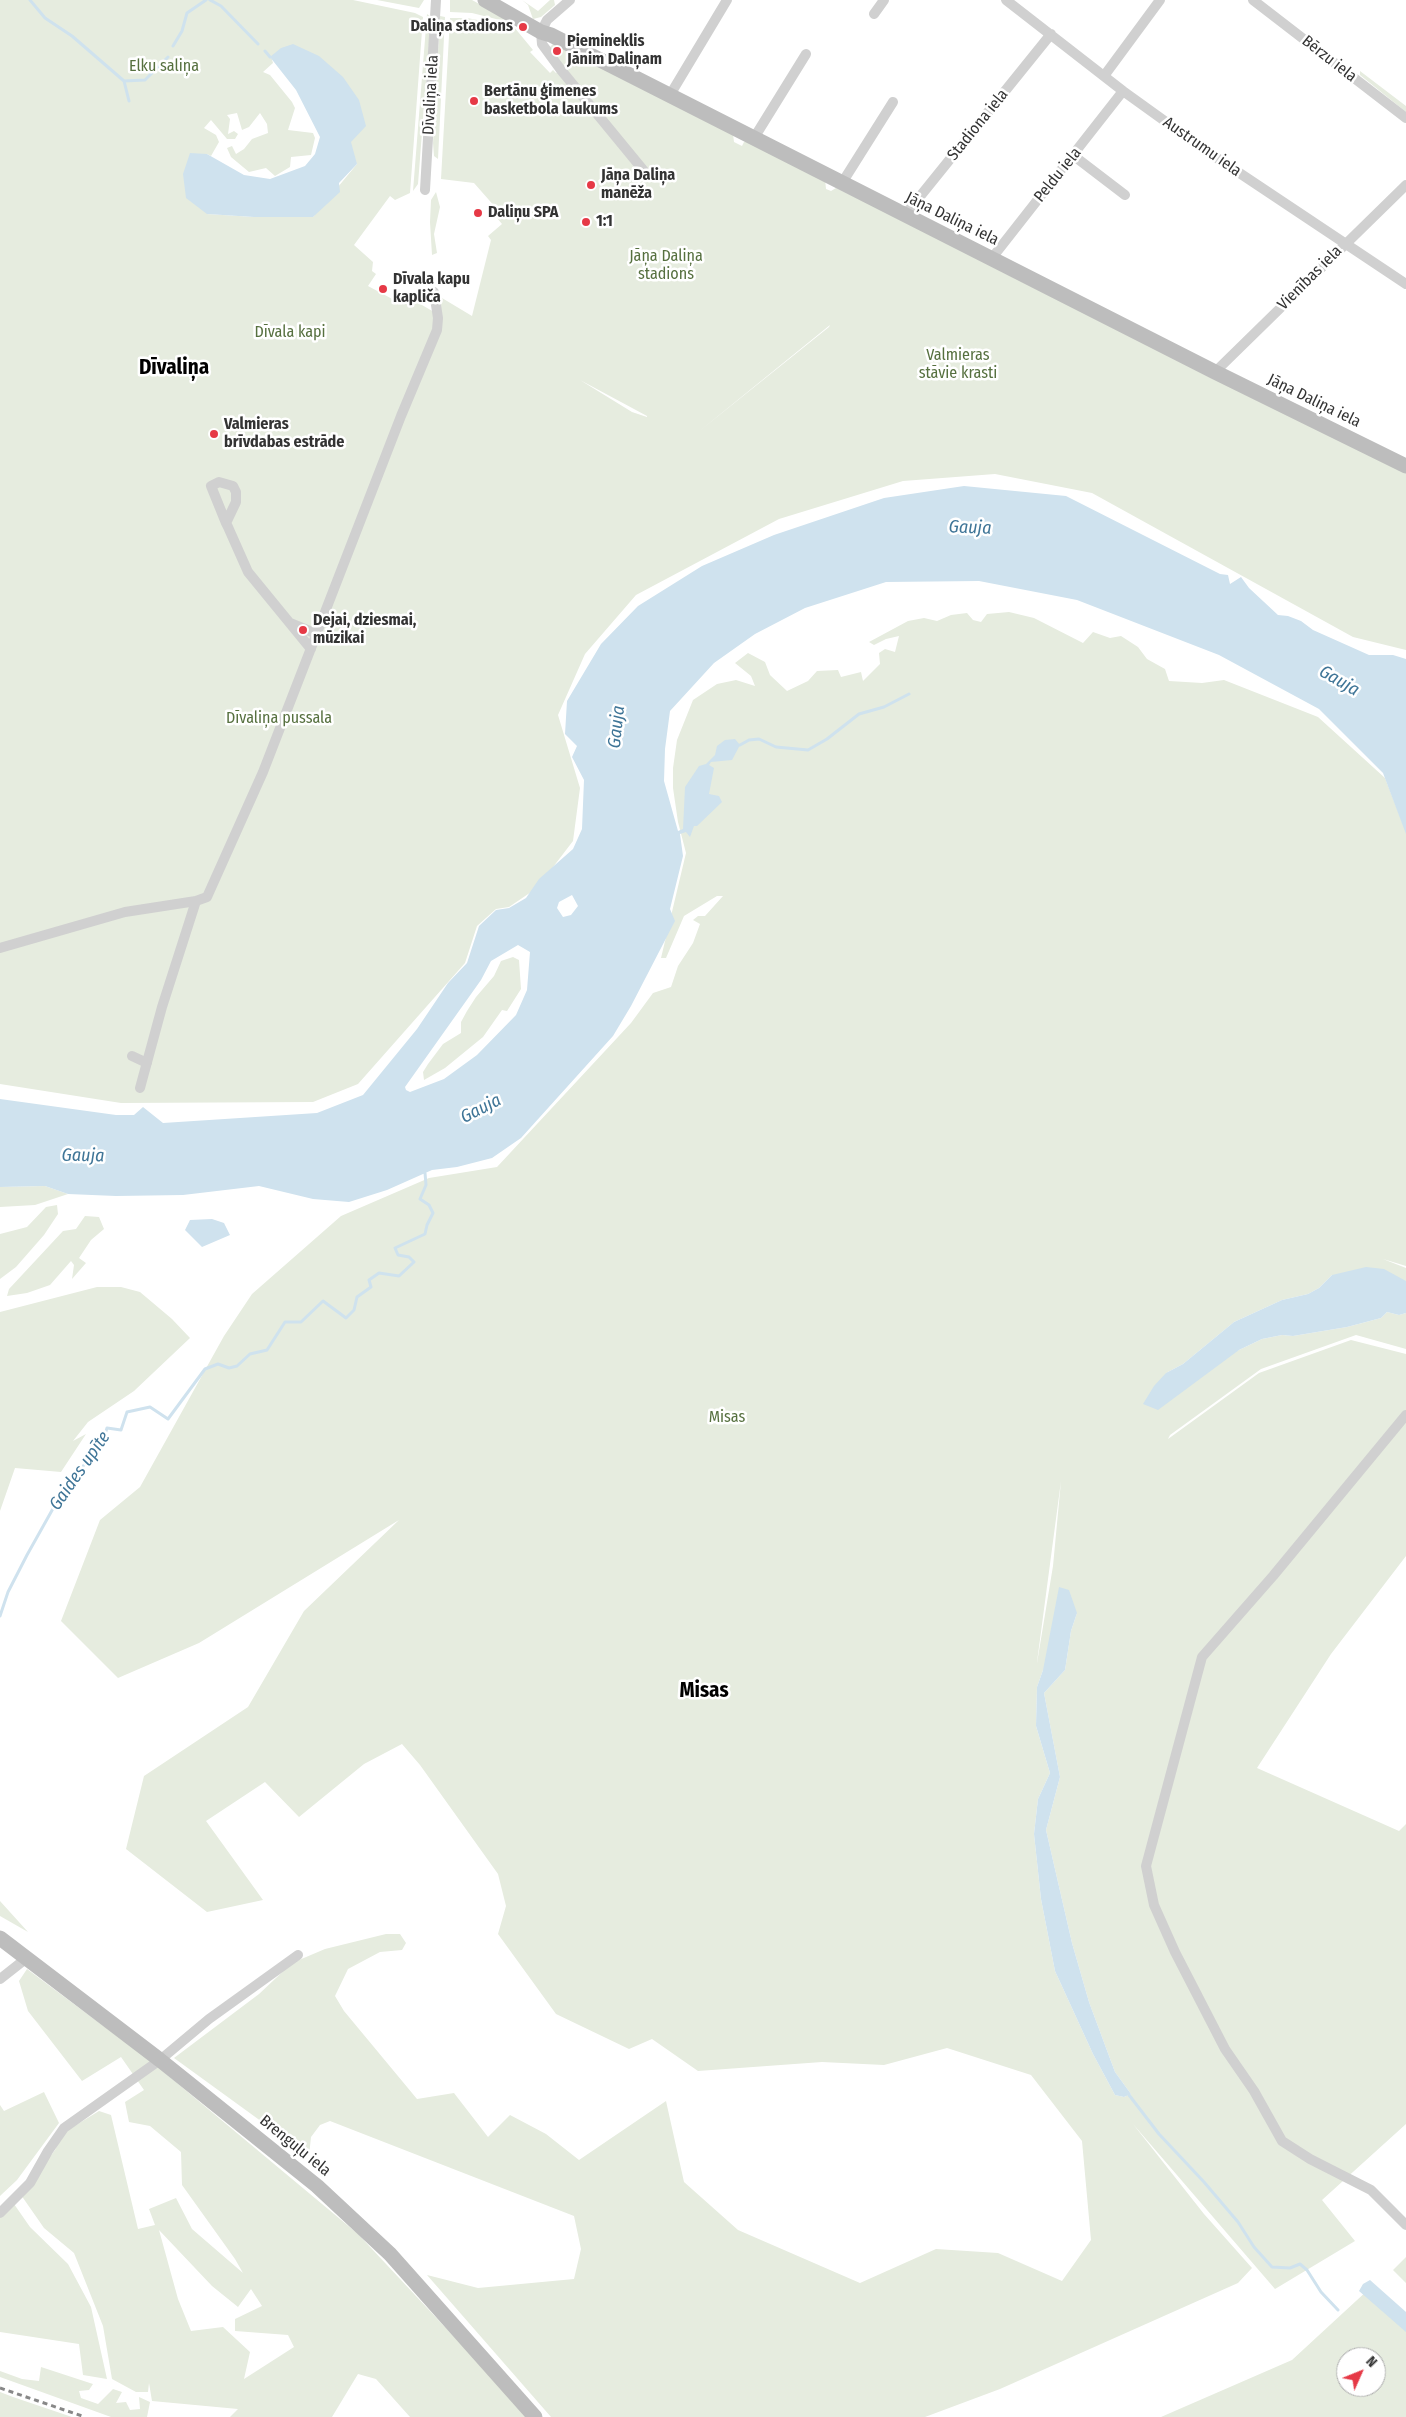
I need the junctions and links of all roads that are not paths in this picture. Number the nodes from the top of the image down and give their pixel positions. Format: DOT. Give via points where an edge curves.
graph roads {
  1 [pos="436,0"];
  2 [pos="485,0"];
  3 [pos="570,0"];
  4 [pos="727,0"];
  5 [pos="884,0"];
  6 [pos="1006,0"];
  7 [pos="1160,0"];
  8 [pos="1253,0"];
  9 [pos="874,14"];
  10 [pos="541,32"];
  11 [pos="1051,34"];
  12 [pos="806,54"];
  13 [pos="1104,76"];
  14 [pos="1123,91"];
  15 [pos="670,95"];
  16 [pos="893,102"];
  17 [pos="1406,118"];
  18 [pos="754,138"];
  19 [pos="1074,156"];
  20 [pos="644,171"];
  21 [pos="842,183"];
  22 [pos="1406,185"];
  23 [pos="425,190"];
  24 [pos="1125,195"];
  25 [pos="904,215"];
  26 [pos="1345,243"];
  27 [pos="992,258"];
  28 [pos="1406,284"];
  29 [pos="434,292"];
  30 [pos="1215,372"];
  31 [pos="1406,466"];
  32 [pos="226,523"];
  33 [pos="288,622"];
  34 [pos="317,634"];
  35 [pos="311,649"];
  36 [pos="196,901"];
  37 [pos="0,948"];
  38 [pos="132,1056"];
  39 [pos="147,1063"];
  40 [pos="140,1088"];
  41 [pos="1406,1415"];
  42 [pos="0,1938"];
  43 [pos="298,1955"];
  44 [pos="28,1957"];
  45 [pos="0,1979"];
  46 [pos="160,2060"];
  47 [pos="0,2213"];
  48 [pos="1406,2225"];
  49 [pos="535,2417"];
  1 -- 23 [label="street, Dīvaliņa iela"];
  2 -- 10 [label="street, Jāņa Daliņa iela"];
  3 -- 10 [label="street" via="548,20"];
  4 -- 15 [label="street"];
  5 -- 9 [label="street"];
  6 -- 11 [label="street, Austrumu iela"];
  7 -- 13 [label="street"];
  8 -- 17 [label="street, Bērzu iela"];
  10 -- 15 [label="street, Jāņa Daliņa iela"];
  10 -- 20 [label="street" via="542,44 561,70"];
  11 -- 13 [label="street, Austrumu iela"];
  11 -- 25 [label="street, Stadiona iela"];
  12 -- 18 [label="street"];
  13 -- 14 [label="street, Austrumu iela"];
  14 -- 19 [label="street, Peldu iela"];
  14 -- 26 [label="street, Austrumu iela"];
  15 -- 18 [label="street, Jāņa Daliņa iela"];
  16 -- 21 [label="street"];
  18 -- 21 [label="street, Jāņa Daliņa iela"];
  19 -- 24 [label="street"];
  19 -- 27 [label="street, Peldu iela"];
  21 -- 25 [label="street, Jāņa Daliņa iela"];
  22 -- 26 [label="street, Vienības iela"];
  25 -- 27 [label="street, Jāņa Daliņa iela"];
  26 -- 28 [label="street, Austrumu iela"];
  26 -- 30 [label="street, Vienības iela"];
  27 -- 30 [label="street, Jāņa Daliņa iela"];
  29 -- 34 [label="street" via="437,330"];
  30 -- 31 [label="street, Jāņa Daliņa iela"];
  32 -- 33 [label="street" via="248,572"];
  33 -- 34 [label="street"];
  33 -- 35 [label="street"];
  34 -- 35 [label="street"];
  35 -- 36 [label="street" via="252,799 207,897"];
  36 -- 37 [label="street" via="125,912"];
  36 -- 39 [label="street"];
  38 -- 39 [label="street"];
  39 -- 40 [label="street"];
  41 -- 48 [label="street" via="1202,1657 1146,1866 1154,1905 1175,1952 1225,2049 1254,2091 1282,2141 1371,2190"];
  42 -- 44 [label="street, Brenguļu iela"];
  43 -- 46 [label="street" via="209,2019"];
  44 -- 45 [label="street"];
  44 -- 46 [label="street, Brenguļu iela"];
  46 -- 47 [label="street" via="64,2128 30,2183"];
  46 -- 49 [label="street, Brenguļu iela" via="318,2186 390,2254"];
}
